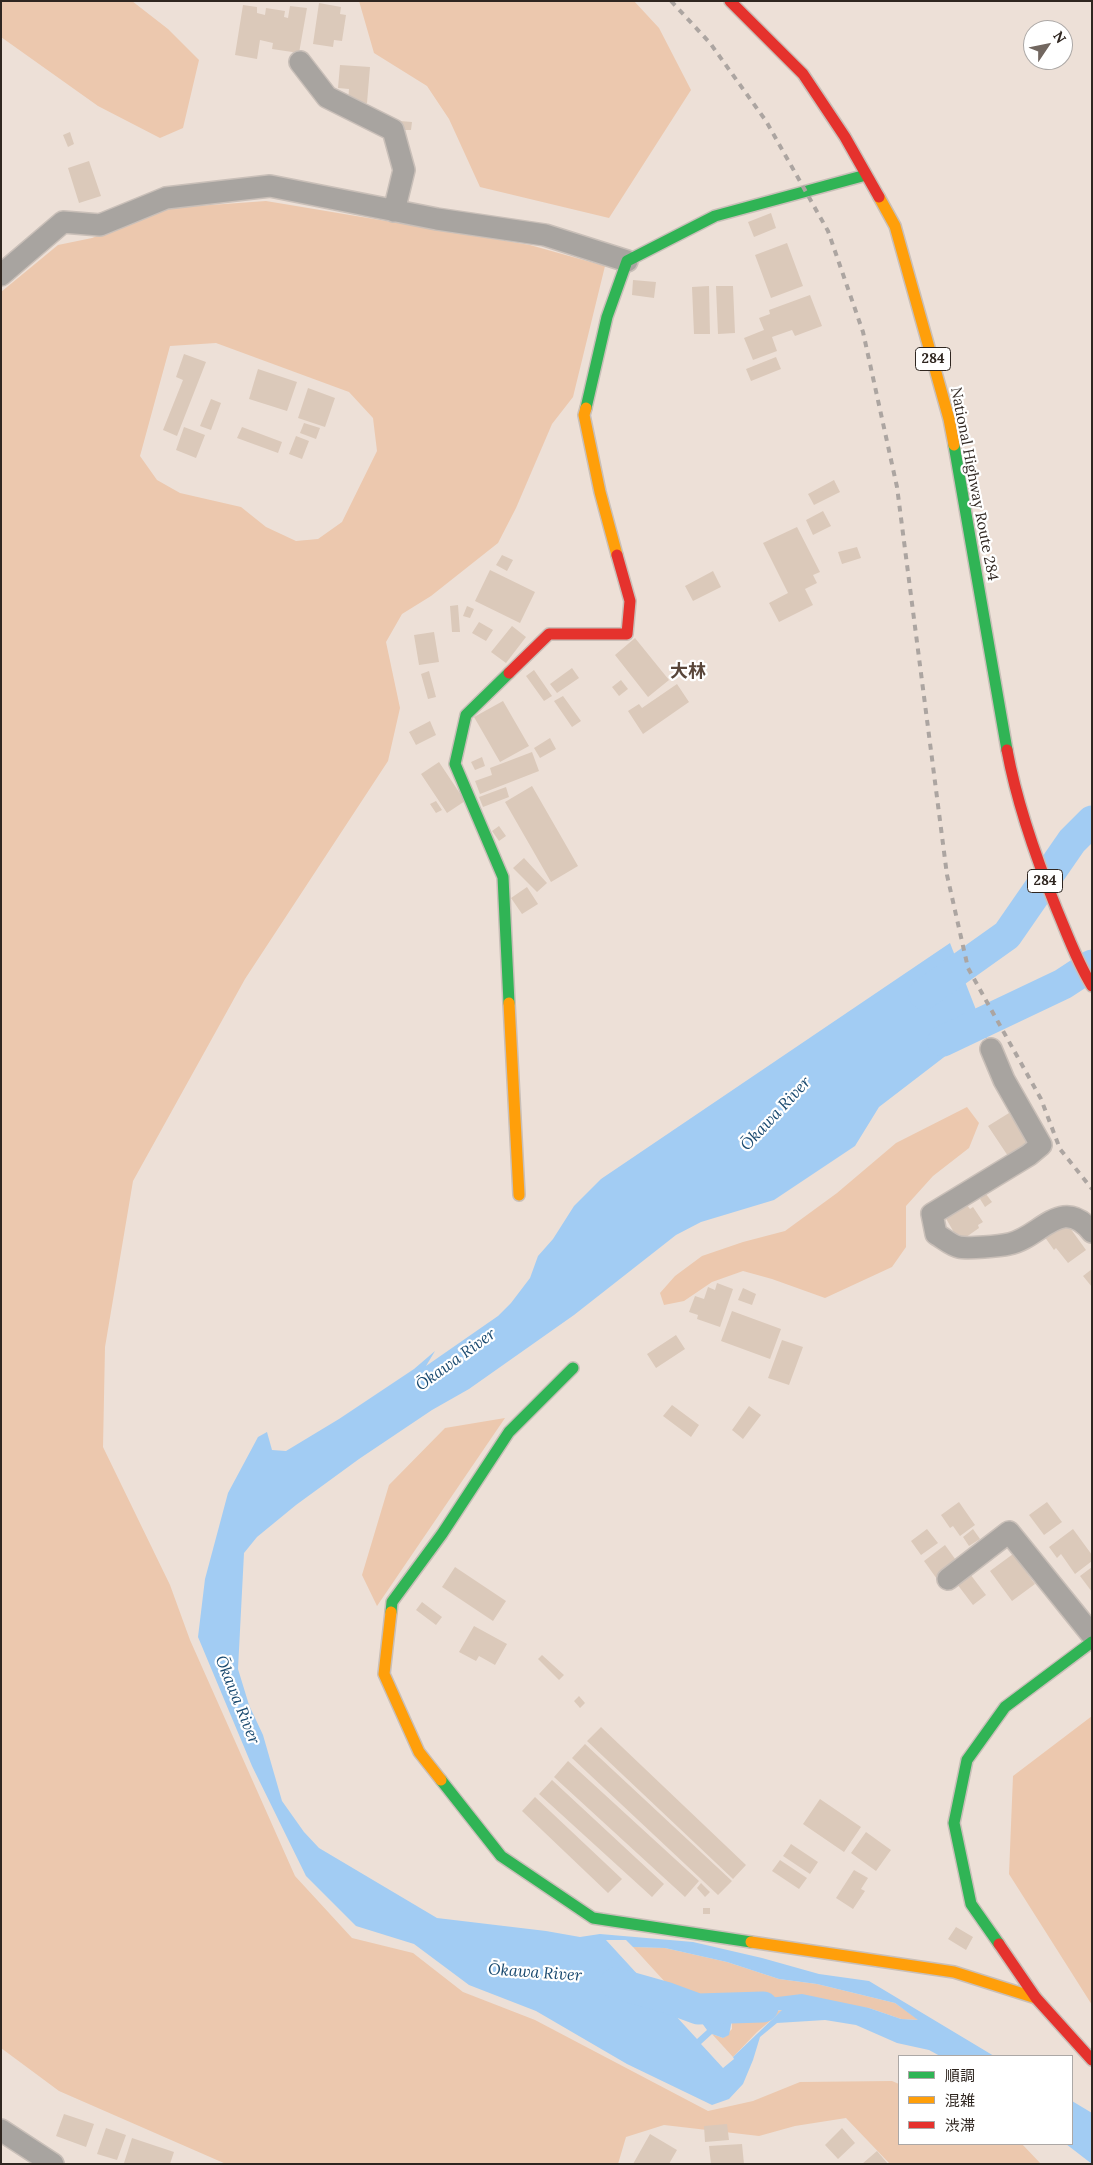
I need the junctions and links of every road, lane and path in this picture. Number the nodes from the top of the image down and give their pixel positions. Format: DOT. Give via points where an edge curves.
graph roads {
  1 [pos="730,1"];
  2 [pos="300,62"];
  3 [pos="866,175"];
  4 [pos="394,211"];
  5 [pos="627,261"];
  6 [pos="1,275"];
  7 [pos="1092,986"];
  8 [pos="991,1049"];
  9 [pos="519,1195"];
  10 [pos="1092,1232"];
  11 [pos="573,1368"];
  12 [pos="948,1579"];
  13 [pos="1092,1635"];
  14 [pos="1092,1642"];
  15 [pos="1036,1998"];
  16 [pos="1092,2060"];
  17 [pos="1,2130"];
  18 [pos="53,2164"];
  1 -- 3 [label="main road, National Highway Route 284 / 284" via="803,74"];
  2 -- 4 [label="street" via="327,97 393,130 404,170"];
  3 -- 5 [label="main road" via="715,216"];
  3 -- 7 [label="main road, National Highway Route 284 / 284" via="895,226 949,419 1011,770 1038,862 1080,966"];
  4 -- 5 [label="street" via="545,236"];
  4 -- 6 [label="street" via="270,186 166,198 100,225 63,222"];
  5 -- 9 [label="main road" via="607,317 584,415 600,492 630,601 627,634 549,634 466,715 455,764 503,877"];
  8 -- 10 [label="street" via="1004,1080 1041,1144 1029,1155 932,1214 936,1234 958,1247 1010,1244 1058,1218 1070,1216 1084,1222"];
  11 -- 15 [label="main road" via="509,1432 442,1534 392,1602 384,1674 419,1752 501,1856 593,1918 954,1972"];
  12 -- 13 [label="street" via="1009,1532"];
  14 -- 15 [label="main road" via="1005,1707 967,1760 954,1823 971,1904"];
  15 -- 16 [label="main road"];
  17 -- 18 [label="street"];
}
